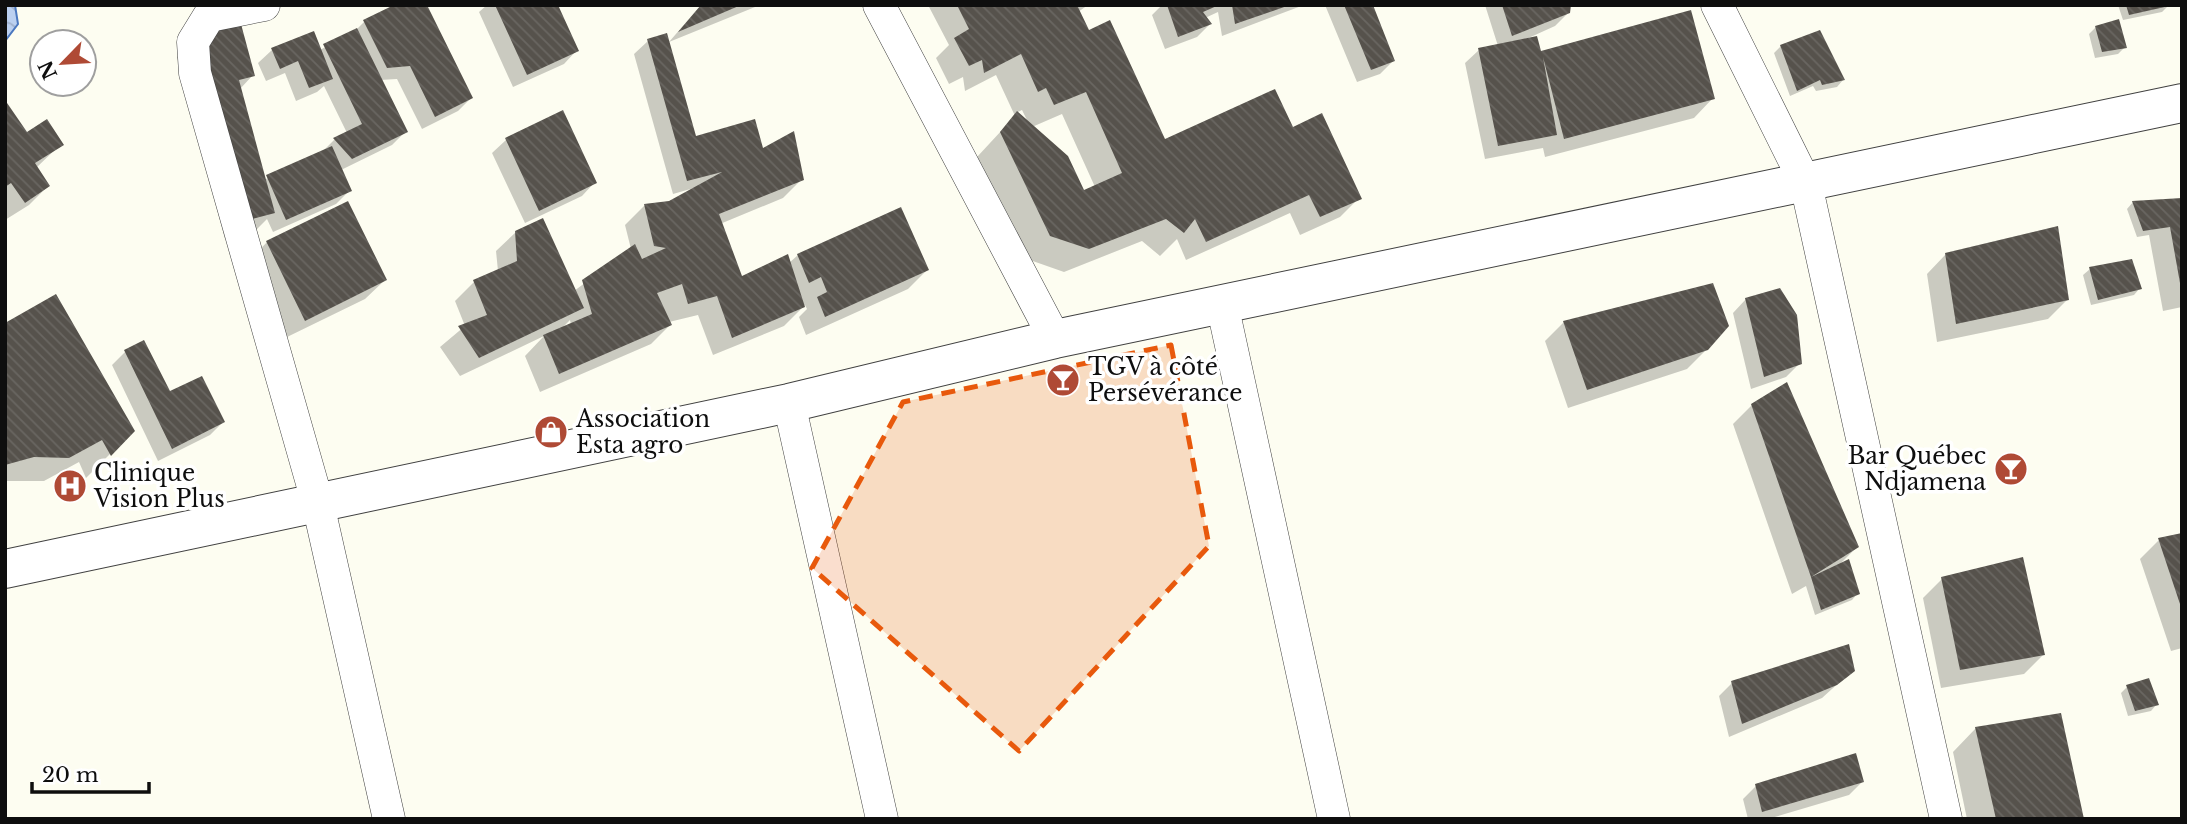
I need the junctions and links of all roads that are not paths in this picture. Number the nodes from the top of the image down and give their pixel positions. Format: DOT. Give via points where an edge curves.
graph roads {
  1 [pos="264,5"];
  2 [pos="879,5"];
  3 [pos="1717,5"];
  4 [pos="2182,103"];
  5 [pos="1806,184"];
  6 [pos="1223,304"];
  7 [pos="1055,340"];
  8 [pos="789,403"];
  9 [pos="318,504"];
  10 [pos="5,569"];
  11 [pos="389,819"];
  12 [pos="882,819"];
  13 [pos="1334,819"];
  14 [pos="1946,819"];
  1 -- 9 [label="street" via="209,16 193,42 195,73"];
  2 -- 7 [label="street"];
  3 -- 5 [label="street"];
  4 -- 5 [label="street"];
  5 -- 6 [label="street"];
  5 -- 14 [label="street"];
  6 -- 7 [label="street"];
  6 -- 13 [label="street"];
  7 -- 8 [label="street"];
  8 -- 9 [label="street"];
  8 -- 12 [label="street"];
  9 -- 10 [label="street"];
  9 -- 11 [label="street"];
}
